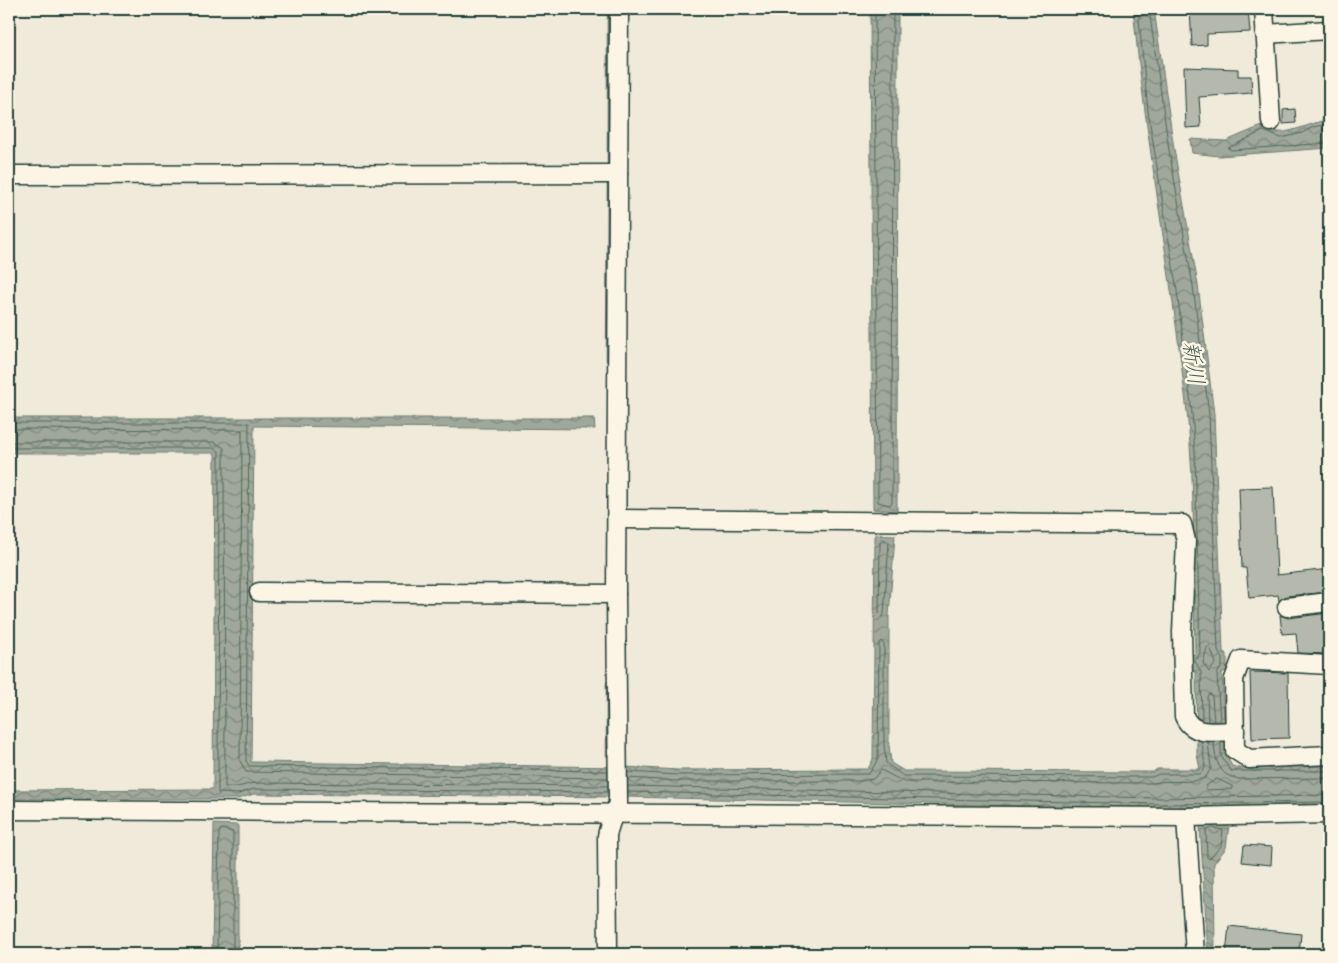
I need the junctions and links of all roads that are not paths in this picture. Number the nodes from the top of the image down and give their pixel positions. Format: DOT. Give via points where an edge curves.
graph roads {
  1 [pos="618,9"];
  2 [pos="1264,9"];
  3 [pos="1329,30"];
  4 [pos="1266,34"];
  5 [pos="1271,122"];
  6 [pos="618,174"];
  7 [pos="9,175"];
  8 [pos="616,519"];
  9 [pos="259,592"];
  10 [pos="611,594"];
  11 [pos="1329,602"];
  12 [pos="1287,607"];
  13 [pos="1329,665"];
  14 [pos="1232,731"];
  15 [pos="1329,755"];
  16 [pos="617,808"];
  17 [pos="9,810"];
  18 [pos="1329,814"];
  19 [pos="1186,817"];
  20 [pos="608,954"];
  21 [pos="1195,954"];
  1 -- 6 [label="street"];
  2 -- 4 [label="street"];
  3 -- 4 [label="street"];
  4 -- 5 [label="street"];
  6 -- 7 [label="street"];
  6 -- 8 [label="street"];
  8 -- 10 [label="street"];
  8 -- 14 [label="street" via="1182,524 1186,541 1182,632 1184,716 1195,731"];
  9 -- 10 [label="street"];
  10 -- 16 [label="street"];
  11 -- 12 [label="street"];
  13 -- 14 [label="street" via="1241,660 1234,680"];
  14 -- 15 [label="street" via="1235,750 1249,759"];
  16 -- 17 [label="street"];
  16 -- 19 [label="street"];
  16 -- 20 [label="street" via="607,836"];
  18 -- 19 [label="street"];
  19 -- 21 [label="street"];
}
